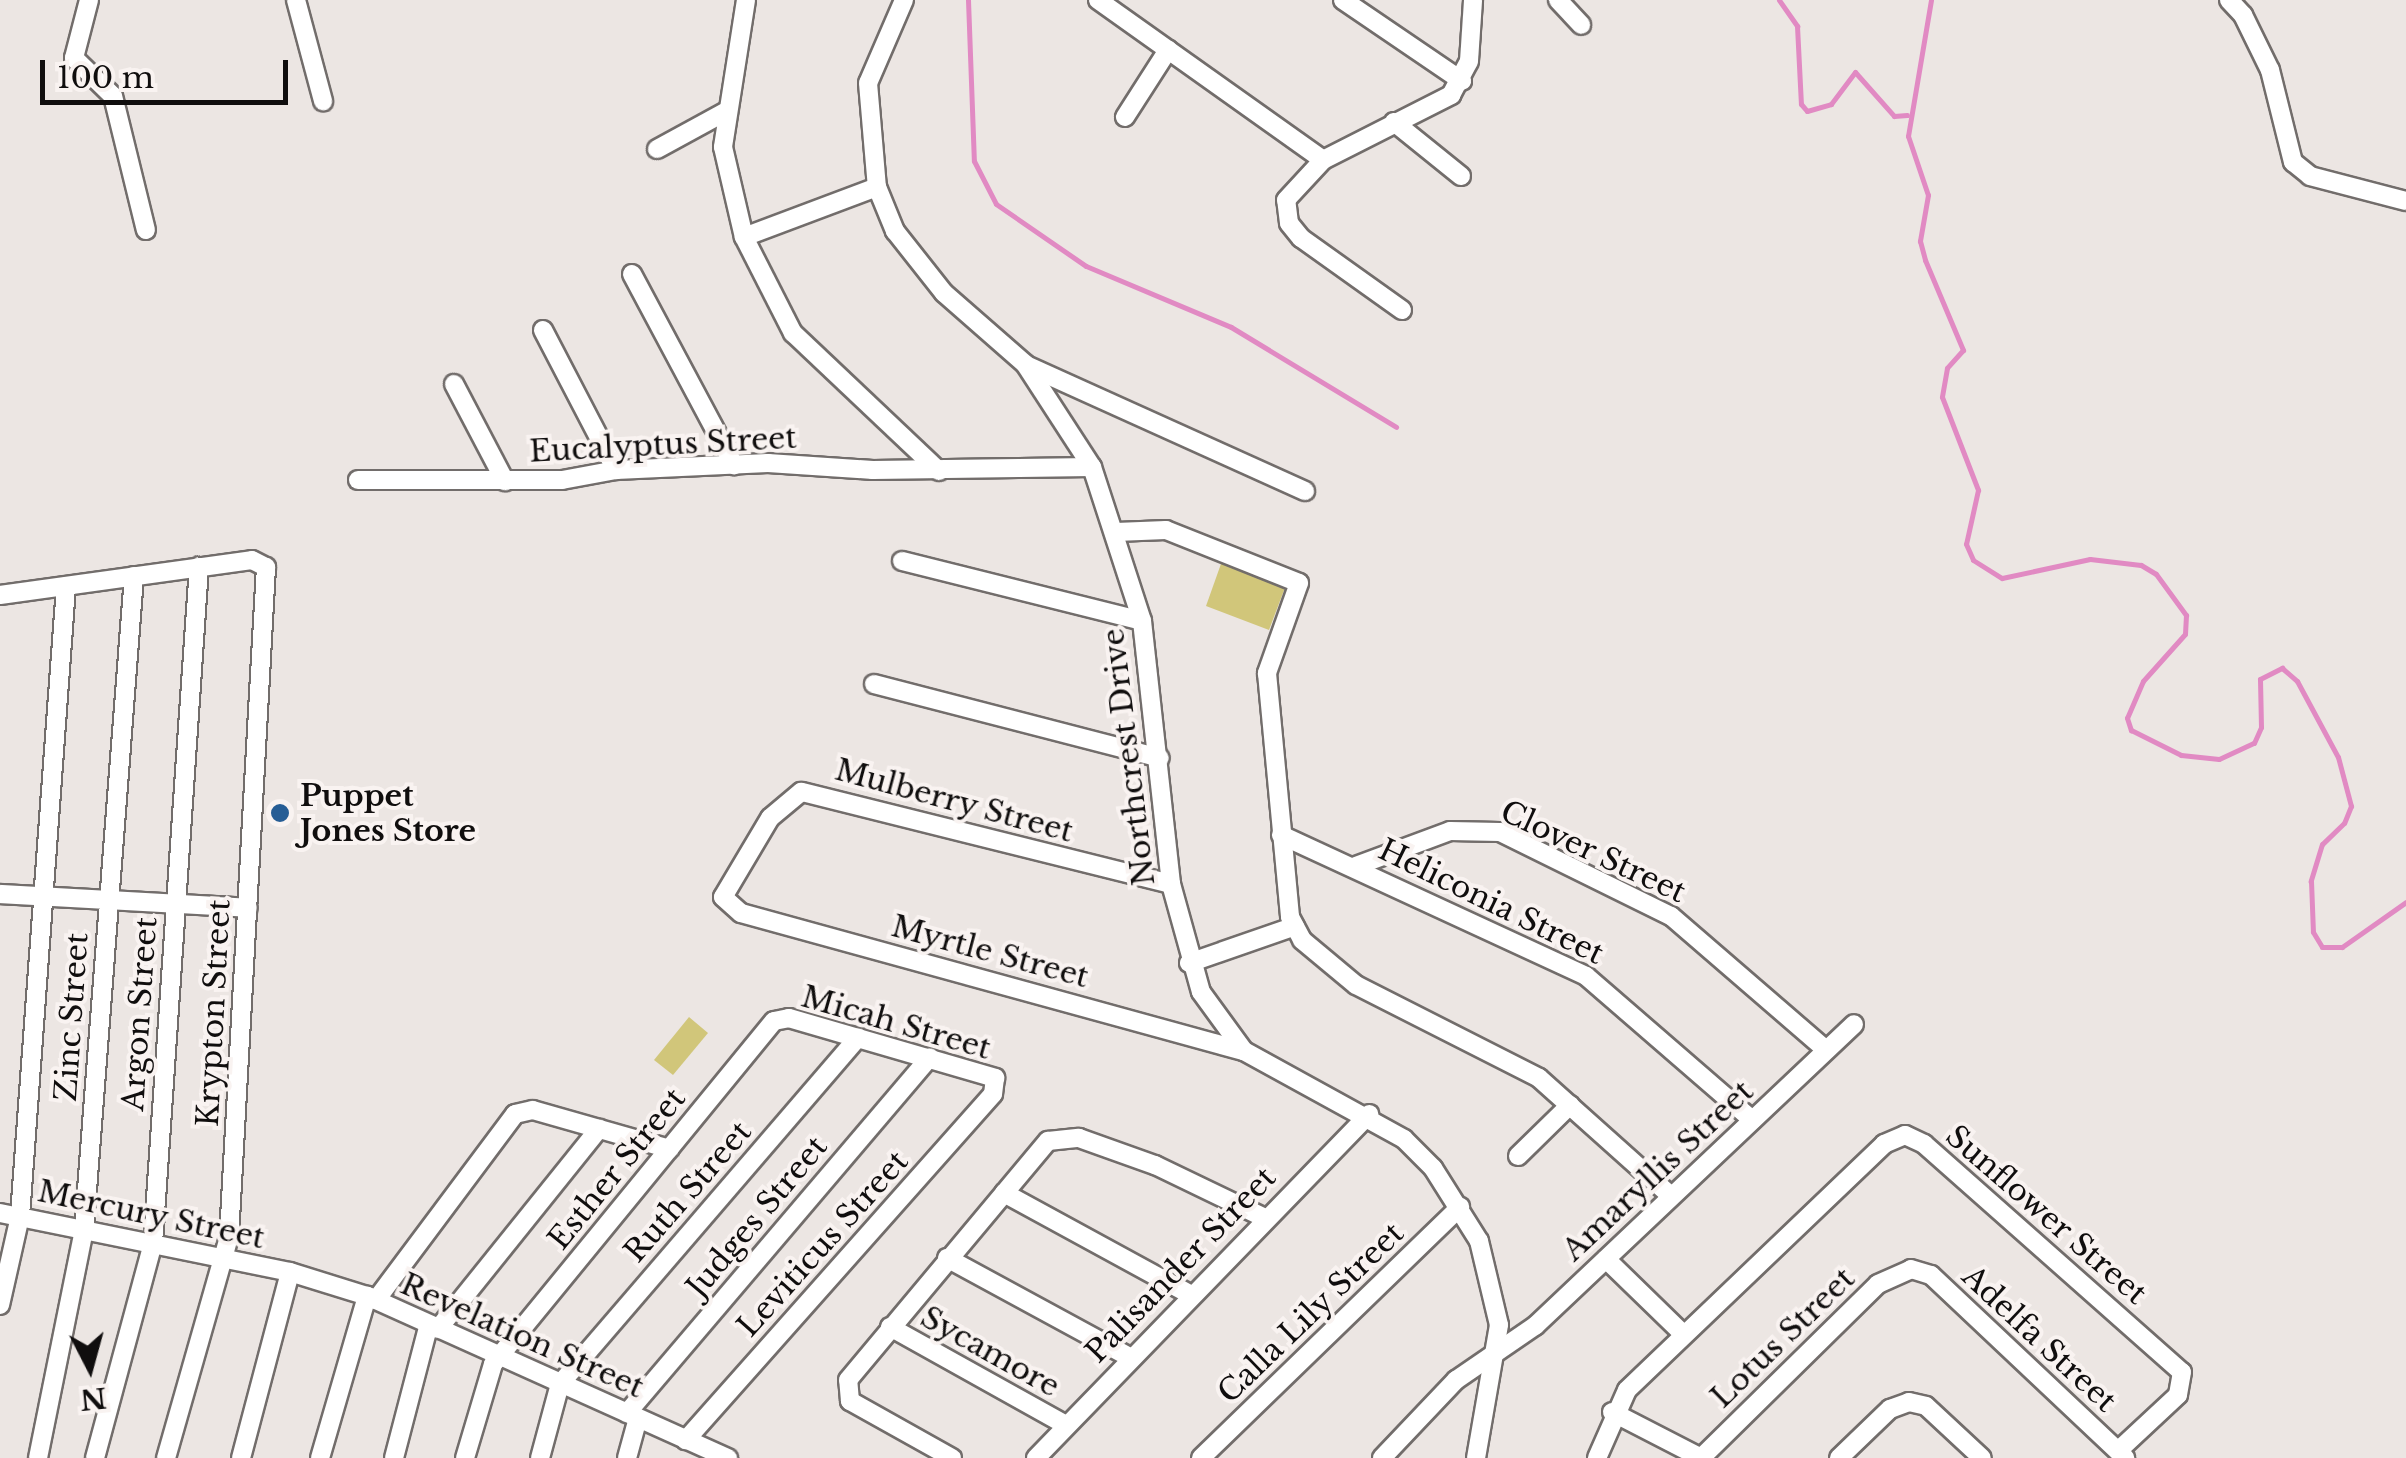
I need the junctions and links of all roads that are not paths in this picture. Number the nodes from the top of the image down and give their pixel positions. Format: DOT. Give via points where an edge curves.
graph roads {
  1 [pos="89,0"];
  2 [pos="296,0"];
  3 [pos="746,0"];
  4 [pos="904,0"];
  5 [pos="1098,0"];
  6 [pos="1343,0"];
  7 [pos="1473,0"];
  8 [pos="1558,0"];
  9 [pos="2229,0"];
  10 [pos="1582,26"];
  11 [pos="1168,50"];
  12 [pos="1462,81"];
  13 [pos="323,101"];
  14 [pos="725,112"];
  15 [pos="1125,117"];
  16 [pos="1394,122"];
  17 [pos="657,149"];
  18 [pos="1323,160"];
  19 [pos="1462,176"];
  20 [pos="876,187"];
  21 [pos="2406,201"];
  22 [pos="146,230"];
  23 [pos="744,237"];
  24 [pos="632,274"];
  25 [pos="1402,310"];
  26 [pos="543,330"];
  27 [pos="1024,364"];
  28 [pos="454,384"];
  29 [pos="734,465"];
  30 [pos="1092,467"];
  31 [pos="616,470"];
  32 [pos="939,471"];
  33 [pos="358,480"];
  34 [pos="505,481"];
  35 [pos="1306,490"];
  36 [pos="1116,532"];
  37 [pos="902,561"];
  38 [pos="199,567"];
  39 [pos="134,576"];
  40 [pos="66,586"];
  41 [pos="0,595"];
  42 [pos="1142,621"];
  43 [pos="874,684"];
  44 [pos="1160,758"];
  45 [pos="1281,834"];
  46 [pos="1356,866"];
  47 [pos="1171,884"];
  48 [pos="0,894"];
  49 [pos="40,896"];
  50 [pos="108,900"];
  51 [pos="724,902"];
  52 [pos="175,904"];
  53 [pos="248,908"];
  54 [pos="1295,926"];
  55 [pos="1188,963"];
  56 [pos="779,1019"];
  57 [pos="1854,1024"];
  58 [pos="858,1037"];
  59 [pos="1826,1050"];
  60 [pos="1244,1051"];
  61 [pos="930,1057"];
  62 [pos="997,1082"];
  63 [pos="1570,1105"];
  64 [pos="1369,1114"];
  65 [pos="1752,1120"];
  66 [pos="600,1129"];
  67 [pos="670,1149"];
  68 [pos="1518,1156"];
  69 [pos="1004,1193"];
  70 [pos="1671,1196"];
  71 [pos="1460,1207"];
  72 [pos="0,1213"];
  73 [pos="20,1216"];
  74 [pos="1263,1217"];
  75 [pos="84,1229"];
  76 [pos="153,1243"];
  77 [pos="222,1258"];
  78 [pos="947,1258"];
  79 [pos="1606,1260"];
  80 [pos="1911,1269"];
  81 [pos="290,1272"];
  82 [pos="1189,1294"];
  83 [pos="371,1298"];
  84 [pos="0,1305"];
  85 [pos="434,1326"];
  86 [pos="890,1327"];
  87 [pos="1682,1333"];
  88 [pos="1498,1354"];
  89 [pos="500,1356"];
  90 [pos="1131,1358"];
  91 [pos="560,1384"];
  92 [pos="1612,1412"];
  93 [pos="632,1416"];
  94 [pos="1064,1424"];
  95 [pos="686,1440"];
  96 [pos="2121,1455"];
  97 [pos="719,1456"];
  98 [pos="38,1458"];
  99 [pos="95,1458"];
  100 [pos="166,1458"];
  101 [pos="241,1458"];
  102 [pos="320,1458"];
  103 [pos="394,1458"];
  104 [pos="465,1458"];
  105 [pos="540,1458"];
  106 [pos="627,1458"];
  107 [pos="952,1458"];
  108 [pos="1036,1458"];
  109 [pos="1201,1458"];
  110 [pos="1382,1458"];
  111 [pos="1476,1458"];
  112 [pos="1597,1458"];
  113 [pos="1701,1458"];
  114 [pos="1839,1458"];
  115 [pos="1982,1458"];
  1 -- 22 [label="street" via="74,58 113,96"];
  2 -- 13 [label="street"];
  3 -- 14 [label="street"];
  4 -- 20 [label="street, Northcrest Drive" via="868,84"];
  5 -- 11 [label="street"];
  6 -- 12 [label="street"];
  7 -- 12 [label="street"];
  8 -- 10 [label="street"];
  9 -- 21 [label="street" via="2243,14 2270,70 2293,162 2331,184"];
  11 -- 15 [label="street"];
  11 -- 18 [label="street"];
  12 -- 16 [label="street" via="1451,95"];
  14 -- 17 [label="street"];
  14 -- 23 [label="street" via="729,192"];
  16 -- 18 [label="street"];
  16 -- 19 [label="street"];
  18 -- 25 [label="street" via="1286,200 1293,230"];
  20 -- 23 [label="street"];
  20 -- 27 [label="street, Northcrest Drive" via="895,231 944,293"];
  23 -- 32 [label="street" via="793,333"];
  24 -- 29 [label="street"];
  26 -- 31 [label="street"];
  27 -- 30 [label="street, Northcrest Drive"];
  27 -- 35 [label="street"];
  28 -- 34 [label="street"];
  29 -- 31 [label="street, Eucalyptus Street"];
  29 -- 32 [label="street, Eucalyptus Street"];
  30 -- 32 [label="street, Eucalyptus Street"];
  30 -- 36 [label="street, Northcrest Drive"];
  31 -- 34 [label="street, Eucalyptus Street"];
  33 -- 34 [label="street, Eucalyptus Street"];
  36 -- 42 [label="street, Northcrest Drive"];
  36 -- 45 [label="street" via="1182,534 1299,583 1300,597 1267,673"];
  37 -- 42 [label="street"];
  38 -- 39 [label="street"];
  38 -- 52 [label="street, Argon Street"];
  38 -- 53 [label="street, Krypton Street" via="263,563"];
  39 -- 40 [label="street"];
  39 -- 50 [label="street, Zinc Street"];
  40 -- 41 [label="street"];
  40 -- 49 [label="street" via="52,852"];
  42 -- 44 [label="street, Northcrest Drive"];
  43 -- 44 [label="street"];
  44 -- 47 [label="street, Northcrest Drive"];
  45 -- 46 [label="street, Heliconia Street"];
  45 -- 54 [label="street"];
  46 -- 59 [label="street, Clover Street" via="1450,831 1500,832 1671,916"];
  46 -- 65 [label="street, Heliconia Street" via="1597,983"];
  47 -- 51 [label="street, Mulberry Street" via="801,792 770,818 726,884"];
  47 -- 55 [label="street, Northcrest Drive"];
  48 -- 49 [label="street"];
  49 -- 50 [label="street"];
  49 -- 73 [label="street"];
  50 -- 52 [label="street"];
  50 -- 75 [label="street, Zinc Street"];
  51 -- 60 [label="street, Myrtle Street"];
  52 -- 53 [label="street"];
  52 -- 76 [label="street, Argon Street"];
  53 -- 77 [label="street, Krypton Street"];
  54 -- 55 [label="street"];
  54 -- 63 [label="street" via="1340,975 1505,1056"];
  55 -- 60 [label="street, Northcrest Drive"];
  56 -- 58 [label="street, Micah Street"];
  56 -- 67 [label="street, Esther Street"];
  57 -- 59 [label="street, Amaryllis Street"];
  58 -- 61 [label="street, Micah Street"];
  58 -- 91 [label="street, Ruth Street"];
  59 -- 65 [label="street, Amaryllis Street"];
  60 -- 64 [label="street, Northcrest Drive"];
  61 -- 62 [label="street, Micah Street" via="990,1074"];
  61 -- 93 [label="street, Judges Street"];
  62 -- 95 [label="street, Leviticus Street"];
  63 -- 68 [label="street"];
  63 -- 70 [label="street"];
  64 -- 71 [label="street, Northcrest Drive" via="1433,1168"];
  64 -- 74 [label="street, Palisander Street"];
  65 -- 70 [label="street, Amaryllis Street"];
  66 -- 67 [label="street"];
  66 -- 83 [label="street" via="520,1111"];
  66 -- 85 [label="street"];
  67 -- 89 [label="street, Esther Street"];
  69 -- 74 [label="street" via="1042,1146 1068,1136 1156,1164"];
  69 -- 78 [label="street"];
  69 -- 82 [label="street"];
  70 -- 79 [label="street, Amaryllis Street"];
  71 -- 88 [label="street, Northcrest Drive" via="1494,1286"];
  71 -- 109 [label="street, Calla Lily Street"];
  72 -- 73 [label="street, Mercury Street"];
  73 -- 75 [label="street, Mercury Street"];
  73 -- 84 [label="street"];
  74 -- 82 [label="street, Palisander Street"];
  75 -- 76 [label="street, Mercury Street"];
  75 -- 98 [label="street, Zinc Street"];
  76 -- 77 [label="street, Mercury Street"];
  76 -- 99 [label="street, Argon Street"];
  77 -- 81 [label="street, Mercury Street"];
  77 -- 100 [label="street, Krypton Street"];
  78 -- 86 [label="street"];
  78 -- 90 [label="street"];
  79 -- 87 [label="street"];
  79 -- 88 [label="street, Amaryllis Street"];
  80 -- 96 [label="street, Adelfa Street" via="1931,1275"];
  80 -- 113 [label="street, Lotus Street" via="1878,1284"];
  81 -- 83 [label="street, Revelation Street"];
  81 -- 101 [label="street"];
  82 -- 90 [label="street, Palisander Street"];
  83 -- 85 [label="street, Revelation Street"];
  83 -- 102 [label="street"];
  85 -- 89 [label="street, Revelation Street"];
  85 -- 103 [label="street"];
  86 -- 94 [label="street, Sycamore"];
  86 -- 107 [label="street" via="846,1388 856,1406"];
  87 -- 92 [label="street, Sunflower Street"];
  87 -- 96 [label="street, Sunflower Street" via="1884,1144 1905,1136 1924,1144 2182,1372 2178,1395"];
  88 -- 110 [label="street, Amaryllis Street" via="1456,1380"];
  88 -- 111 [label="street, Northcrest Drive"];
  89 -- 91 [label="street, Revelation Street"];
  89 -- 104 [label="street, Esther Street" via="487,1375"];
  90 -- 94 [label="street, Palisander Street"];
  91 -- 93 [label="street, Revelation Street"];
  91 -- 105 [label="street"];
  92 -- 112 [label="street, Sunflower Street"];
  92 -- 113 [label="street"];
  93 -- 95 [label="street, Revelation Street"];
  93 -- 106 [label="street"];
  94 -- 108 [label="street, Palisander Street"];
  95 -- 97 [label="street, Revelation Street"];
  114 -- 115 [label="street" via="1890,1409 1909,1402 1926,1406"];
}
